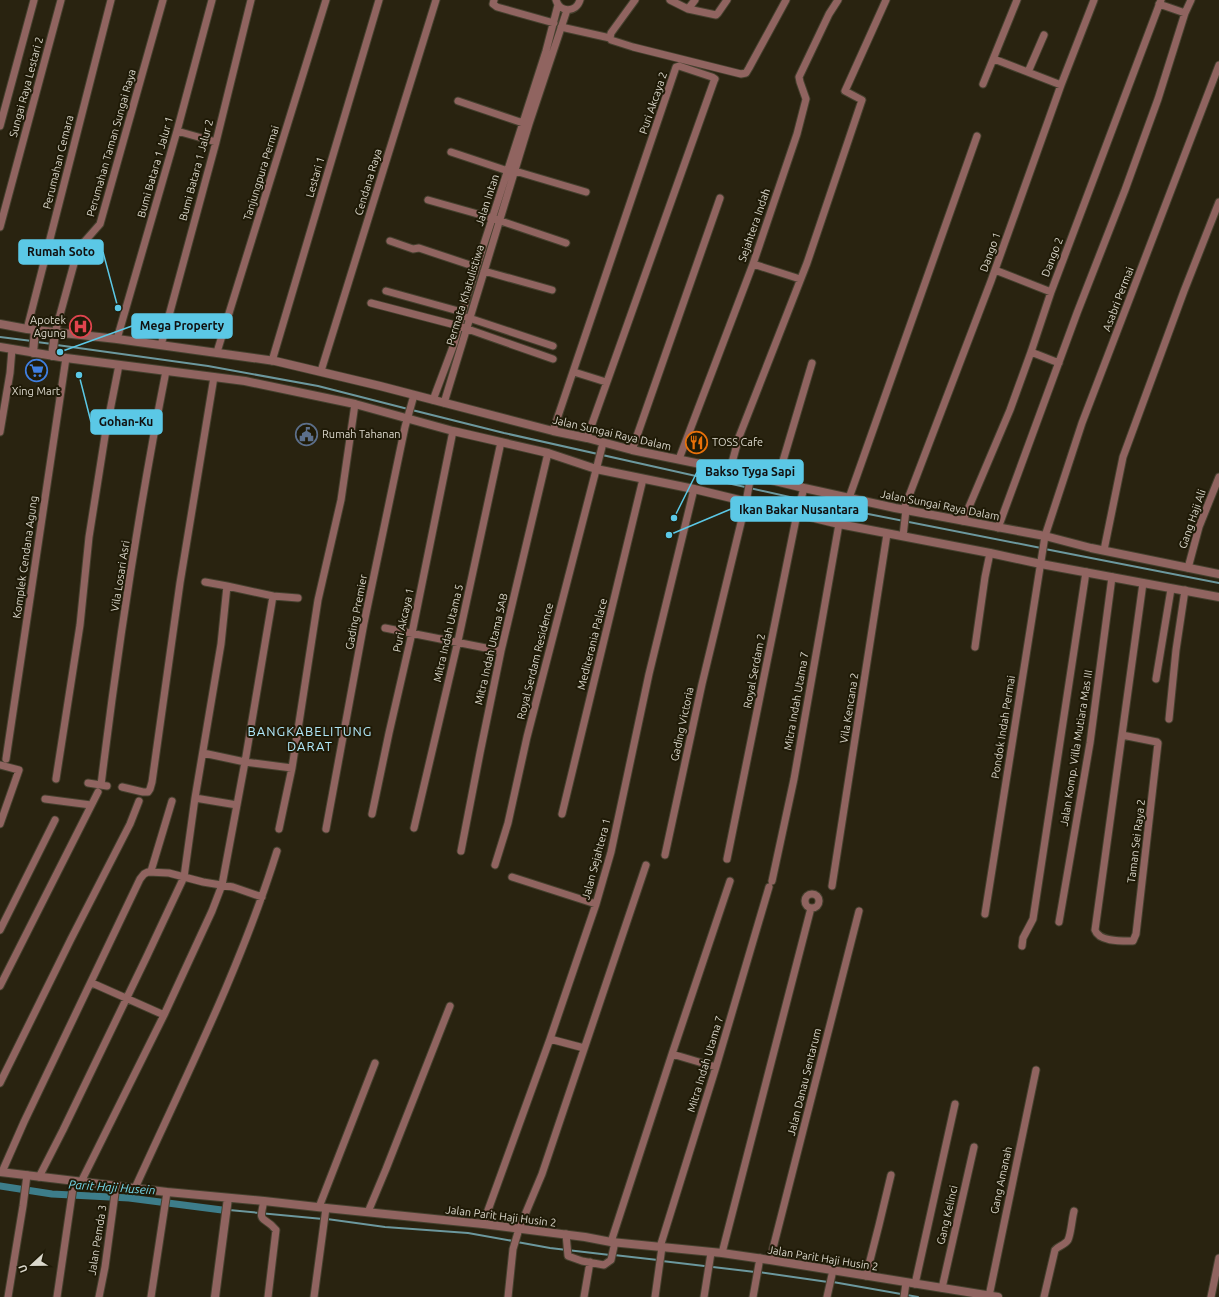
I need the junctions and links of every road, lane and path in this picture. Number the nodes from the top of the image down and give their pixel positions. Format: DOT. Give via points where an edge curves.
graph roads {
  1 [pos="34,0"];
  2 [pos="60,0"];
  3 [pos="111,0"];
  4 [pos="163,0"];
  5 [pos="212,0"];
  6 [pos="251,0"];
  7 [pos="326,0"];
  8 [pos="379,0"];
  9 [pos="436,0"];
  10 [pos="494,0"];
  11 [pos="580,0"];
  12 [pos="635,0"];
  13 [pos="670,0"];
  14 [pos="694,0"];
  15 [pos="727,0"];
  16 [pos="786,0"];
  17 [pos="838,0"];
  18 [pos="886,0"];
  19 [pos="1017,0"];
  20 [pos="1094,0"];
  21 [pos="1191,0"];
  22 [pos="557,2"];
  23 [pos="1160,2"];
  24 [pos="688,9"];
  25 [pos="567,10"];
  26 [pos="1185,13"];
  27 [pos="554,23"];
  28 [pos="561,27"];
  29 [pos="1044,35"];
  30 [pos="610,38"];
  31 [pos="994,59"];
  32 [pos="1219,65"];
  33 [pos="1028,72"];
  34 [pos="983,84"];
  35 [pos="1061,85"];
  36 [pos="458,101"];
  37 [pos="526,124"];
  38 [pos="0,126"];
  39 [pos="177,131"];
  40 [pos="977,136"];
  41 [pos="216,142"];
  42 [pos="451,152"];
  43 [pos="511,171"];
  44 [pos="586,192"];
  45 [pos="720,198"];
  46 [pos="428,200"];
  47 [pos="1219,202"];
  48 [pos="492,218"];
  49 [pos="500,221"];
  50 [pos="0,227"];
  51 [pos="390,241"];
  52 [pos="566,243"];
  53 [pos="753,264"];
  54 [pos="476,267"];
  55 [pos="995,270"];
  56 [pos="484,271"];
  57 [pos="800,279"];
  58 [pos="552,290"];
  59 [pos="386,291"];
  60 [pos="1051,292"];
  61 [pos="371,303"];
  62 [pos="462,314"];
  63 [pos="469,318"];
  64 [pos="0,324"];
  65 [pos="462,327"];
  66 [pos="32,331"];
  67 [pos="55,334"];
  68 [pos="117,339"];
  69 [pos="161,345"];
  70 [pos="553,346"];
  71 [pos="0,347"];
  72 [pos="12,349"];
  73 [pos="33,350"];
  74 [pos="53,352"];
  75 [pos="217,352"];
  76 [pos="1031,352"];
  77 [pos="66,358"];
  78 [pos="553,359"];
  79 [pos="272,361"];
  80 [pos="812,363"];
  81 [pos="1059,363"];
  82 [pos="119,364"];
  83 [pos="166,371"];
  84 [pos="321,371"];
  85 [pos="574,372"];
  86 [pos="214,377"];
  87 [pos="606,382"];
  88 [pos="413,397"];
  89 [pos="433,400"];
  90 [pos="444,403"];
  91 [pos="355,404"];
  92 [pos="407,418"];
  93 [pos="453,431"];
  94 [pos="0,432"];
  95 [pos="553,432"];
  96 [pos="587,438"];
  97 [pos="501,442"];
  98 [pos="603,446"];
  99 [pos="632,450"];
  100 [pos="548,453"];
  101 [pos="679,459"];
  102 [pos="597,466"];
  103 [pos="730,470"];
  104 [pos="751,477"];
  105 [pos="1219,477"];
  106 [pos="643,479"];
  107 [pos="777,481"];
  108 [pos="694,489"];
  109 [pos="803,491"];
  110 [pos="849,498"];
  111 [pos="746,502"];
  112 [pos="905,511"];
  113 [pos="797,514"];
  114 [pos="963,521"];
  115 [pos="839,524"];
  116 [pos="998,528"];
  117 [pos="903,533"];
  118 [pos="887,534"];
  119 [pos="1045,540"];
  120 [pos="1104,550"];
  121 [pos="990,553"];
  122 [pos="1041,561"];
  123 [pos="1188,568"];
  124 [pos="1086,572"];
  125 [pos="1219,574"];
  126 [pos="1112,577"];
  127 [pos="205,582"];
  128 [pos="1143,583"];
  129 [pos="227,586"];
  130 [pos="1172,589"];
  131 [pos="1185,590"];
  132 [pos="273,596"];
  133 [pos="1219,597"];
  134 [pos="298,598"];
  135 [pos="385,628"];
  136 [pos="412,633"];
  137 [pos="458,641"];
  138 [pos="975,647"];
  139 [pos="501,651"];
  140 [pos="1156,679"];
  141 [pos="1169,719"];
  142 [pos="1122,735"];
  143 [pos="202,753"];
  144 [pos="6,759"];
  145 [pos="245,762"];
  146 [pos="0,765"];
  147 [pos="292,768"];
  148 [pos="56,779"];
  149 [pos="88,783"];
  150 [pos="102,787"];
  151 [pos="122,787"];
  152 [pos="195,798"];
  153 [pos="45,799"];
  154 [pos="139,801"];
  155 [pos="172,801"];
  156 [pos="91,805"];
  157 [pos="237,805"];
  158 [pos="372,814"];
  159 [pos="562,814"];
  160 [pos="55,820"];
  161 [pos="0,824"];
  162 [pos="414,828"];
  163 [pos="279,829"];
  164 [pos="326,829"];
  165 [pos="277,851"];
  166 [pos="461,851"];
  167 [pos="664,855"];
  168 [pos="727,859"];
  169 [pos="495,865"];
  170 [pos="646,865"];
  171 [pos="152,871"];
  172 [pos="184,877"];
  173 [pos="512,877"];
  174 [pos="730,881"];
  175 [pos="222,885"];
  176 [pos="832,886"];
  177 [pos="262,897"];
  178 [pos="596,904"];
  179 [pos="811,908"];
  180 [pos="859,910"];
  181 [pos="985,914"];
  182 [pos="1059,922"];
  183 [pos="0,930"];
  184 [pos="1022,946"];
  185 [pos="92,983"];
  186 [pos="0,986"];
  187 [pos="126,999"];
  188 [pos="450,1006"];
  189 [pos="164,1015"];
  190 [pos="550,1039"];
  191 [pos="584,1048"];
  192 [pos="672,1054"];
  193 [pos="375,1063"];
  194 [pos="716,1067"];
  195 [pos="1036,1070"];
  196 [pos="0,1083"];
  197 [pos="955,1104"];
  198 [pos="974,1147"];
  199 [pos="1,1172"];
  200 [pos="27,1175"];
  201 [pos="891,1175"];
  202 [pos="39,1177"];
  203 [pos="77,1181"];
  204 [pos="116,1186"];
  205 [pos="135,1188"];
  206 [pos="167,1192"];
  207 [pos="227,1202"];
  208 [pos="264,1203"];
  209 [pos="323,1210"];
  210 [pos="1074,1211"];
  211 [pos="368,1212"];
  212 [pos="483,1224"];
  213 [pos="519,1229"];
  214 [pos="566,1234"];
  215 [pos="613,1245"];
  216 [pos="661,1250"];
  217 [pos="722,1253"];
  218 [pos="711,1256"];
  219 [pos="760,1258"];
  220 [pos="1219,1258"];
  221 [pos="770,1260"];
  222 [pos="590,1262"];
  223 [pos="832,1272"];
  224 [pos="866,1276"];
  225 [pos="916,1284"];
  226 [pos="942,1288"];
  227 [pos="905,1290"];
  228 [pos="957,1294"];
  229 [pos="989,1296"];
  230 [pos="8,1297"];
  231 [pos="57,1297"];
  232 [pos="99,1297"];
  233 [pos="152,1297"];
  234 [pos="215,1297"];
  235 [pos="268,1297"];
  236 [pos="314,1297"];
  237 [pos="508,1297"];
  238 [pos="584,1297"];
  239 [pos="655,1297"];
  240 [pos="704,1297"];
  241 [pos="753,1297"];
  242 [pos="828,1297"];
  243 [pos="998,1297"];
  244 [pos="1044,1297"];
  245 [pos="1211,1297"];
  1 -- 38 [label="street"];
  2 -- 50 [label="street, Sungai Raya Lestari 2"];
  3 -- 66 [label="street, Perumahan Cemara"];
  4 -- 67 [label="street, Perumahan Taman Sungai Raya" via="100,224 78,249"];
  5 -- 39 [label="street, Bumi Batara 1 Jalur 1"];
  6 -- 41 [label="street, Bumi Batara 1 Jalur 2"];
  7 -- 75 [label="street, Tanjungpura Permai"];
  8 -- 79 [label="street, Lestari 1"];
  9 -- 84 [label="street, Cendana Raya"];
  10 -- 27 [label="street" via="493,4 496,7"];
  11 -- 25 [label="street" via="578,6"];
  12 -- 30 [label="street"];
  13 -- 24 [label="street"];
  14 -- 24 [label="street"];
  15 -- 24 [label="street" via="716,14"];
  16 -- 30 [label="street" via="746,73 741,74 633,47 614,42"];
  17 -- 53 [label="street, Sejahtera Indah" via="799,76 806,99 805,104"];
  18 -- 57 [label="street" via="845,91 862,100"];
  19 -- 31 [label="street"];
  20 -- 35 [label="street, Dango 1"];
  21 -- 26 [label="street"];
  22 -- 25 [label="street"];
  22 -- 27 [label="street"];
  23 -- 26 [label="street"];
  23 -- 60 [label="street, Dango 2"];
  25 -- 28 [label="street, Permata Khatulistiwa"];
  26 -- 81 [label="street" via="1158,99"];
  27 -- 37 [label="street"];
  28 -- 30 [label="street"];
  28 -- 37 [label="street, Permata Khatulistiwa"];
  29 -- 33 [label="street"];
  31 -- 33 [label="street"];
  31 -- 34 [label="street"];
  32 -- 119 [label="street, Asabri Permai" via="1082,423"];
  33 -- 35 [label="street"];
  35 -- 55 [label="street, Dango 1"];
  36 -- 37 [label="street"];
  37 -- 43 [label="street, Permata Khatulistiwa"];
  39 -- 41 [label="street"];
  39 -- 68 [label="street, Bumi Batara 1 Jalur 1"];
  40 -- 110 [label="street"];
  41 -- 69 [label="street, Bumi Batara 1 Jalur 2"];
  42 -- 43 [label="street"];
  43 -- 44 [label="street"];
  43 -- 48 [label="street, Jalan Intan"];
  43 -- 49 [label="street, Permata Khatulistiwa"];
  45 -- 99 [label="street"];
  46 -- 48 [label="street"];
  47 -- 120 [label="street" via="1123,457"];
  48 -- 49 [label="street"];
  48 -- 54 [label="street, Jalan Intan"];
  49 -- 52 [label="street"];
  49 -- 56 [label="street, Permata Khatulistiwa"];
  51 -- 54 [label="street"];
  53 -- 57 [label="street"];
  53 -- 101 [label="street, Sejahtera Indah"];
  54 -- 62 [label="street, Jalan Intan"];
  55 -- 60 [label="street"];
  55 -- 112 [label="street, Dango 1"];
  56 -- 58 [label="street"];
  56 -- 63 [label="street, Permata Khatulistiwa"];
  57 -- 103 [label="street" via="739,437"];
  59 -- 62 [label="street"];
  60 -- 76 [label="street, Dango 2"];
  61 -- 65 [label="street"];
  62 -- 63 [label="street"];
  62 -- 65 [label="street, Jalan Intan"];
  63 -- 65 [label="street, Permata Khatulistiwa"];
  63 -- 70 [label="street"];
  64 -- 66 [label="street, Jalan Sungai Raya Dalam"];
  65 -- 78 [label="street"];
  65 -- 89 [label="street, Jalan Intan"];
  65 -- 90 [label="street, Permata Khatulistiwa"];
  66 -- 67 [label="street, Jalan Sungai Raya Dalam"];
  66 -- 73 [label="street"];
  67 -- 68 [label="street, Jalan Sungai Raya Dalam"];
  67 -- 74 [label="street"];
  68 -- 69 [label="street, Jalan Sungai Raya Dalam"];
  69 -- 75 [label="street, Jalan Sungai Raya Dalam"];
  71 -- 72 [label="street"];
  72 -- 73 [label="street"];
  72 -- 94 [label="street"];
  73 -- 74 [label="street"];
  74 -- 77 [label="street"];
  75 -- 79 [label="street, Jalan Sungai Raya Dalam"];
  76 -- 81 [label="street"];
  76 -- 114 [label="street, Dango 2" via="1010,410"];
  77 -- 82 [label="street"];
  77 -- 144 [label="street, Komplek Cendana Agung"];
  79 -- 84 [label="street, Jalan Sungai Raya Dalam"];
  80 -- 107 [label="street"];
  81 -- 116 [label="street"];
  82 -- 83 [label="street"];
  82 -- 148 [label="street" via="89,537 80,625"];
  83 -- 86 [label="street"];
  83 -- 150 [label="street, Vila Losari Asri" via="148,464 108,729"];
  84 -- 88 [label="street, Jalan Sungai Raya Dalam"];
  85 -- 87 [label="street"];
  85 -- 87 [label="street, Puri Akcaya 2" via="676,67 679,66 715,79"];
  85 -- 95 [label="street, Puri Akcaya 2"];
  86 -- 91 [label="street"];
  86 -- 151 [label="street" via="180,583 152,782 148,792"];
  87 -- 96 [label="street, Puri Akcaya 2"];
  88 -- 89 [label="street, Jalan Sungai Raya Dalam"];
  88 -- 92 [label="street, Gading Premier"];
  89 -- 90 [label="street, Jalan Sungai Raya Dalam"];
  90 -- 95 [label="street, Jalan Sungai Raya Dalam"];
  91 -- 92 [label="street"];
  91 -- 147 [label="street" via="341,500 318,600"];
  92 -- 93 [label="street"];
  92 -- 164 [label="street, Gading Premier" via="364,623"];
  93 -- 97 [label="street"];
  93 -- 136 [label="street, Puri Akcaya 1"];
  95 -- 96 [label="street, Jalan Sungai Raya Dalam"];
  96 -- 98 [label="street, Jalan Sungai Raya Dalam"];
  97 -- 100 [label="street"];
  97 -- 137 [label="street, Mitra Indah Utama 5"];
  98 -- 99 [label="street, Jalan Sungai Raya Dalam"];
  98 -- 102 [label="street, Royal Serdam Residence"];
  99 -- 101 [label="street, Jalan Sungai Raya Dalam"];
  100 -- 102 [label="street"];
  100 -- 139 [label="street, Mitra Indah Utama 5AB"];
  101 -- 103 [label="street, Jalan Sungai Raya Dalam"];
  102 -- 106 [label="street"];
  102 -- 169 [label="street, Royal Serdam Residence" via="527,737 508,823"];
  103 -- 104 [label="street, Jalan Sungai Raya Dalam"];
  104 -- 107 [label="street, Jalan Sungai Raya Dalam"];
  104 -- 111 [label="street, Gading Victoria"];
  105 -- 123 [label="street, Gang Haji Ali" via="1199,527"];
  106 -- 108 [label="street"];
  106 -- 159 [label="street, Mediterania Palace"];
  107 -- 109 [label="street, Jalan Sungai Raya Dalam"];
  108 -- 111 [label="street"];
  108 -- 178 [label="street, Jalan Sejahtera 1"];
  109 -- 110 [label="street, Jalan Sungai Raya Dalam"];
  109 -- 113 [label="street, Royal Serdam 2"];
  110 -- 112 [label="street, Jalan Sungai Raya Dalam"];
  111 -- 113 [label="street"];
  111 -- 167 [label="street, Gading Victoria"];
  112 -- 114 [label="street, Jalan Sungai Raya Dalam"];
  112 -- 117 [label="street, Dango 1"];
  113 -- 115 [label="street"];
  113 -- 168 [label="street, Royal Serdam 2"];
  114 -- 116 [label="street, Jalan Sungai Raya Dalam"];
  115 -- 118 [label="street"];
  115 -- 194 [label="street, Mitra Indah Utama 7" via="794,779 770,884"];
  116 -- 119 [label="street, Jalan Sungai Raya Dalam"];
  117 -- 118 [label="street"];
  117 -- 121 [label="street"];
  118 -- 176 [label="street, Vila Kencana 2"];
  119 -- 120 [label="street, Jalan Sungai Raya Dalam"];
  119 -- 122 [label="street, Pondok Indah Permai"];
  120 -- 123 [label="street, Jalan Sungai Raya Dalam"];
  121 -- 122 [label="street"];
  121 -- 138 [label="street"];
  122 -- 124 [label="street"];
  122 -- 181 [label="street, Pondok Indah Permai"];
  123 -- 125 [label="street, Jalan Sungai Raya Dalam"];
  124 -- 126 [label="street"];
  124 -- 184 [label="street" via="1033,919 1023,938"];
  126 -- 128 [label="street"];
  126 -- 182 [label="street, Jalan Komp. Villa Mutiara Mas III" via="1090,743"];
  127 -- 129 [label="street"];
  128 -- 130 [label="street"];
  128 -- 142 [label="street, Taman Sei Raya 2"];
  129 -- 132 [label="street"];
  129 -- 143 [label="street" via="221,644"];
  130 -- 131 [label="street"];
  130 -- 140 [label="street"];
  131 -- 133 [label="street"];
  131 -- 141 [label="street"];
  132 -- 134 [label="street"];
  132 -- 145 [label="street"];
  135 -- 136 [label="street"];
  136 -- 137 [label="street"];
  136 -- 158 [label="street, Puri Akcaya 1"];
  137 -- 139 [label="street"];
  137 -- 162 [label="street, Mitra Indah Utama 5"];
  139 -- 166 [label="street, Mitra Indah Utama 5AB"];
  142 -- 142 [label="street, Taman Sei Raya 2" via="1096,933 1104,938 1132,941 1136,934 1158,743"];
  143 -- 145 [label="street"];
  143 -- 152 [label="street"];
  145 -- 147 [label="street"];
  145 -- 157 [label="street"];
  146 -- 161 [label="street" via="19,770"];
  147 -- 163 [label="street"];
  149 -- 150 [label="street"];
  150 -- 156 [label="street"];
  152 -- 157 [label="street"];
  152 -- 172 [label="street"];
  153 -- 156 [label="street"];
  154 -- 196 [label="street" via="130,824"];
  155 -- 171 [label="street"];
  156 -- 186 [label="street"];
  157 -- 175 [label="street"];
  160 -- 183 [label="street"];
  165 -- 177 [label="street"];
  170 -- 191 [label="street"];
  171 -- 172 [label="street"];
  171 -- 185 [label="street" via="140,879"];
  172 -- 175 [label="street"];
  172 -- 187 [label="street"];
  173 -- 178 [label="street"];
  174 -- 192 [label="street"];
  175 -- 177 [label="street"];
  175 -- 189 [label="street"];
  177 -- 205 [label="street" via="213,1016"];
  178 -- 190 [label="street, Jalan Sejahtera 1"];
  179 -- 217 [label="street"];
  180 -- 221 [label="street, Jalan Danau Sentarum"];
  185 -- 187 [label="street"];
  185 -- 199 [label="street"];
  187 -- 189 [label="street"];
  187 -- 202 [label="street"];
  188 -- 211 [label="street"];
  189 -- 203 [label="street"];
  190 -- 191 [label="street"];
  190 -- 212 [label="street, Jalan Sejahtera 1"];
  191 -- 213 [label="street" via="542,1174"];
  192 -- 194 [label="street"];
  192 -- 215 [label="street"];
  193 -- 209 [label="street"];
  194 -- 216 [label="street, Mitra Indah Utama 7"];
  195 -- 229 [label="street, Gang Amanah"];
  197 -- 225 [label="street"];
  198 -- 226 [label="street, Gang Kelinci"];
  199 -- 200 [label="street, Jalan Parit Haji Husin 2"];
  200 -- 202 [label="street, Jalan Parit Haji Husin 2"];
  200 -- 230 [label="street"];
  201 -- 224 [label="street"];
  202 -- 203 [label="street, Jalan Parit Haji Husin 2"];
  203 -- 204 [label="street, Jalan Parit Haji Husin 2"];
  203 -- 231 [label="street" via="73,1192"];
  204 -- 205 [label="street, Jalan Parit Haji Husin 2"];
  204 -- 232 [label="street, Jalan Pemda 3"];
  205 -- 206 [label="street, Jalan Parit Haji Husin 2"];
  206 -- 207 [label="street, Jalan Parit Haji Husin 2"];
  206 -- 233 [label="street"];
  207 -- 208 [label="street, Jalan Parit Haji Husin 2"];
  207 -- 234 [label="street"];
  208 -- 209 [label="street, Jalan Parit Haji Husin 2"];
  208 -- 235 [label="street" via="261,1217 276,1230"];
  209 -- 211 [label="street, Jalan Parit Haji Husin 2"];
  209 -- 236 [label="street" via="324,1225"];
  210 -- 244 [label="street" via="1068,1239 1055,1250"];
  211 -- 212 [label="street, Jalan Parit Haji Husin 2"];
  212 -- 213 [label="street, Jalan Parit Haji Husin 2"];
  213 -- 214 [label="street, Jalan Parit Haji Husin 2"];
  213 -- 237 [label="street" via="513,1249"];
  214 -- 215 [label="street, Jalan Parit Haji Husin 2"];
  214 -- 222 [label="street" via="568,1256"];
  215 -- 216 [label="street, Jalan Parit Haji Husin 2"];
  215 -- 222 [label="street" via="611,1260 604,1265"];
  216 -- 218 [label="street, Jalan Parit Haji Husin 2"];
  216 -- 239 [label="street, Mitra Indah Utama 7"];
  217 -- 218 [label="street, Jalan Parit Haji Husin 2"];
  217 -- 219 [label="street, Jalan Parit Haji Husin 2"];
  218 -- 240 [label="street"];
  219 -- 221 [label="street, Jalan Parit Haji Husin 2"];
  219 -- 241 [label="street"];
  220 -- 245 [label="street"];
  221 -- 223 [label="street, Jalan Parit Haji Husin 2"];
  222 -- 238 [label="street"];
  223 -- 224 [label="street, Jalan Parit Haji Husin 2"];
  223 -- 242 [label="street"];
  224 -- 227 [label="street, Jalan Parit Haji Husin 2"];
  225 -- 226 [label="street, Jalan Parit Haji Husin 2"];
  225 -- 227 [label="street, Jalan Parit Haji Husin 2"];
  226 -- 228 [label="street, Jalan Parit Haji Husin 2"];
  228 -- 229 [label="street, Jalan Parit Haji Husin 2"];
  229 -- 243 [label="street, Jalan Parit Haji Husin 2"];
}
